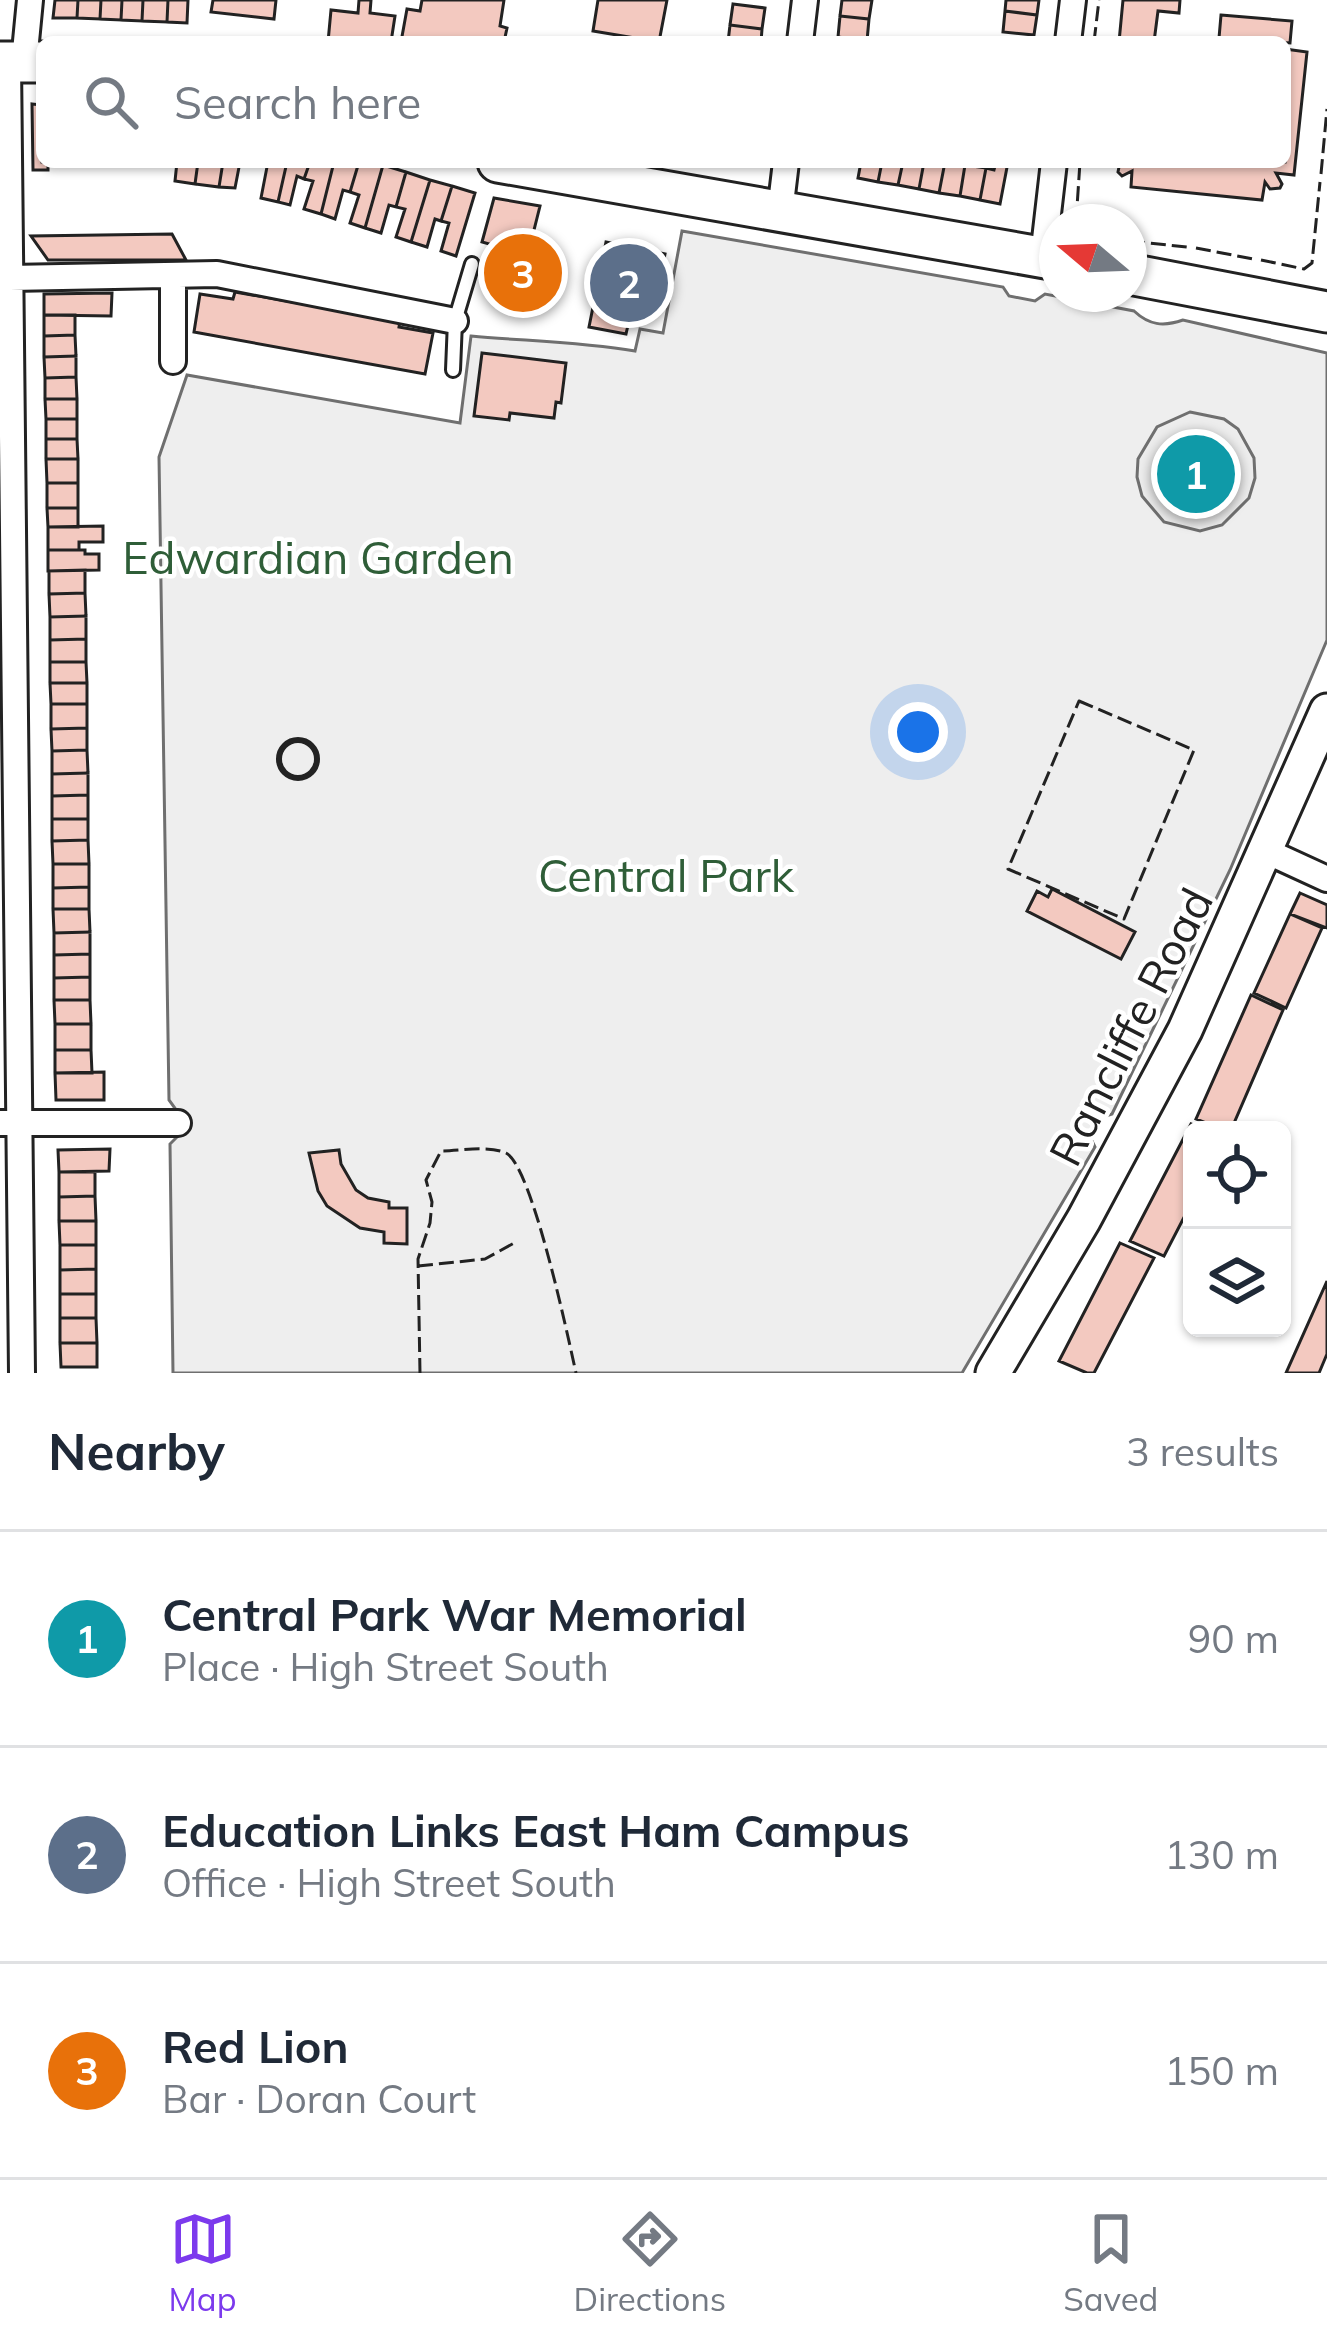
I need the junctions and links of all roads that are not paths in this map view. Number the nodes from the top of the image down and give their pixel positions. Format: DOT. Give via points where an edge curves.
graph roads {
  1 [pos="30,0"];
  2 [pos="805,0"];
  3 [pos="1073,0"];
  4 [pos="801,36"];
  5 [pos="1069,36"];
  6 [pos="19,62"];
  7 [pos="531,168"];
  8 [pos="785,168"];
  9 [pos="1054,168"];
  10 [pos="1052,204"];
  11 [pos="780,212"];
  12 [pos="1039,256"];
  13 [pos="472,264"];
  14 [pos="172,274"];
  15 [pos="1147,277"];
  16 [pos="10,278"];
  17 [pos="1327,312"];
  18 [pos="455,321"];
  19 [pos="173,361"];
  20 [pos="453,370"];
  21 [pos="8,565"];
  22 [pos="1327,711"];
  23 [pos="1268,851"];
  24 [pos="1327,879"];
  25 [pos="9,1123"];
  26 [pos="178,1123"];
  27 [pos="15,1369"];
  28 [pos="994,1373"];
  1 -- 6 [label="street"];
  2 -- 4 [label="street"];
  3 -- 5 [label="street"];
  6 -- 16 [label="street"];
  7 -- 11 [label="main road"];
  8 -- 11 [label="street"];
  9 -- 10 [label="street"];
  11 -- 12 [label="main road"];
  13 -- 18 [label="lane"];
  14 -- 16 [label="street"];
  14 -- 18 [label="street" via="217,274"];
  14 -- 19 [label="street"];
  15 -- 17 [label="main road"];
  16 -- 21 [label="street"];
  18 -- 20 [label="lane"];
  21 -- 25 [label="street"];
  22 -- 23 [label="main road, Rancliffe Road"];
  23 -- 24 [label="street"];
  23 -- 28 [label="main road, Rancliffe Road" via="1126,1143"];
  25 -- 26 [label="street"];
  25 -- 27 [label="street"];
}
